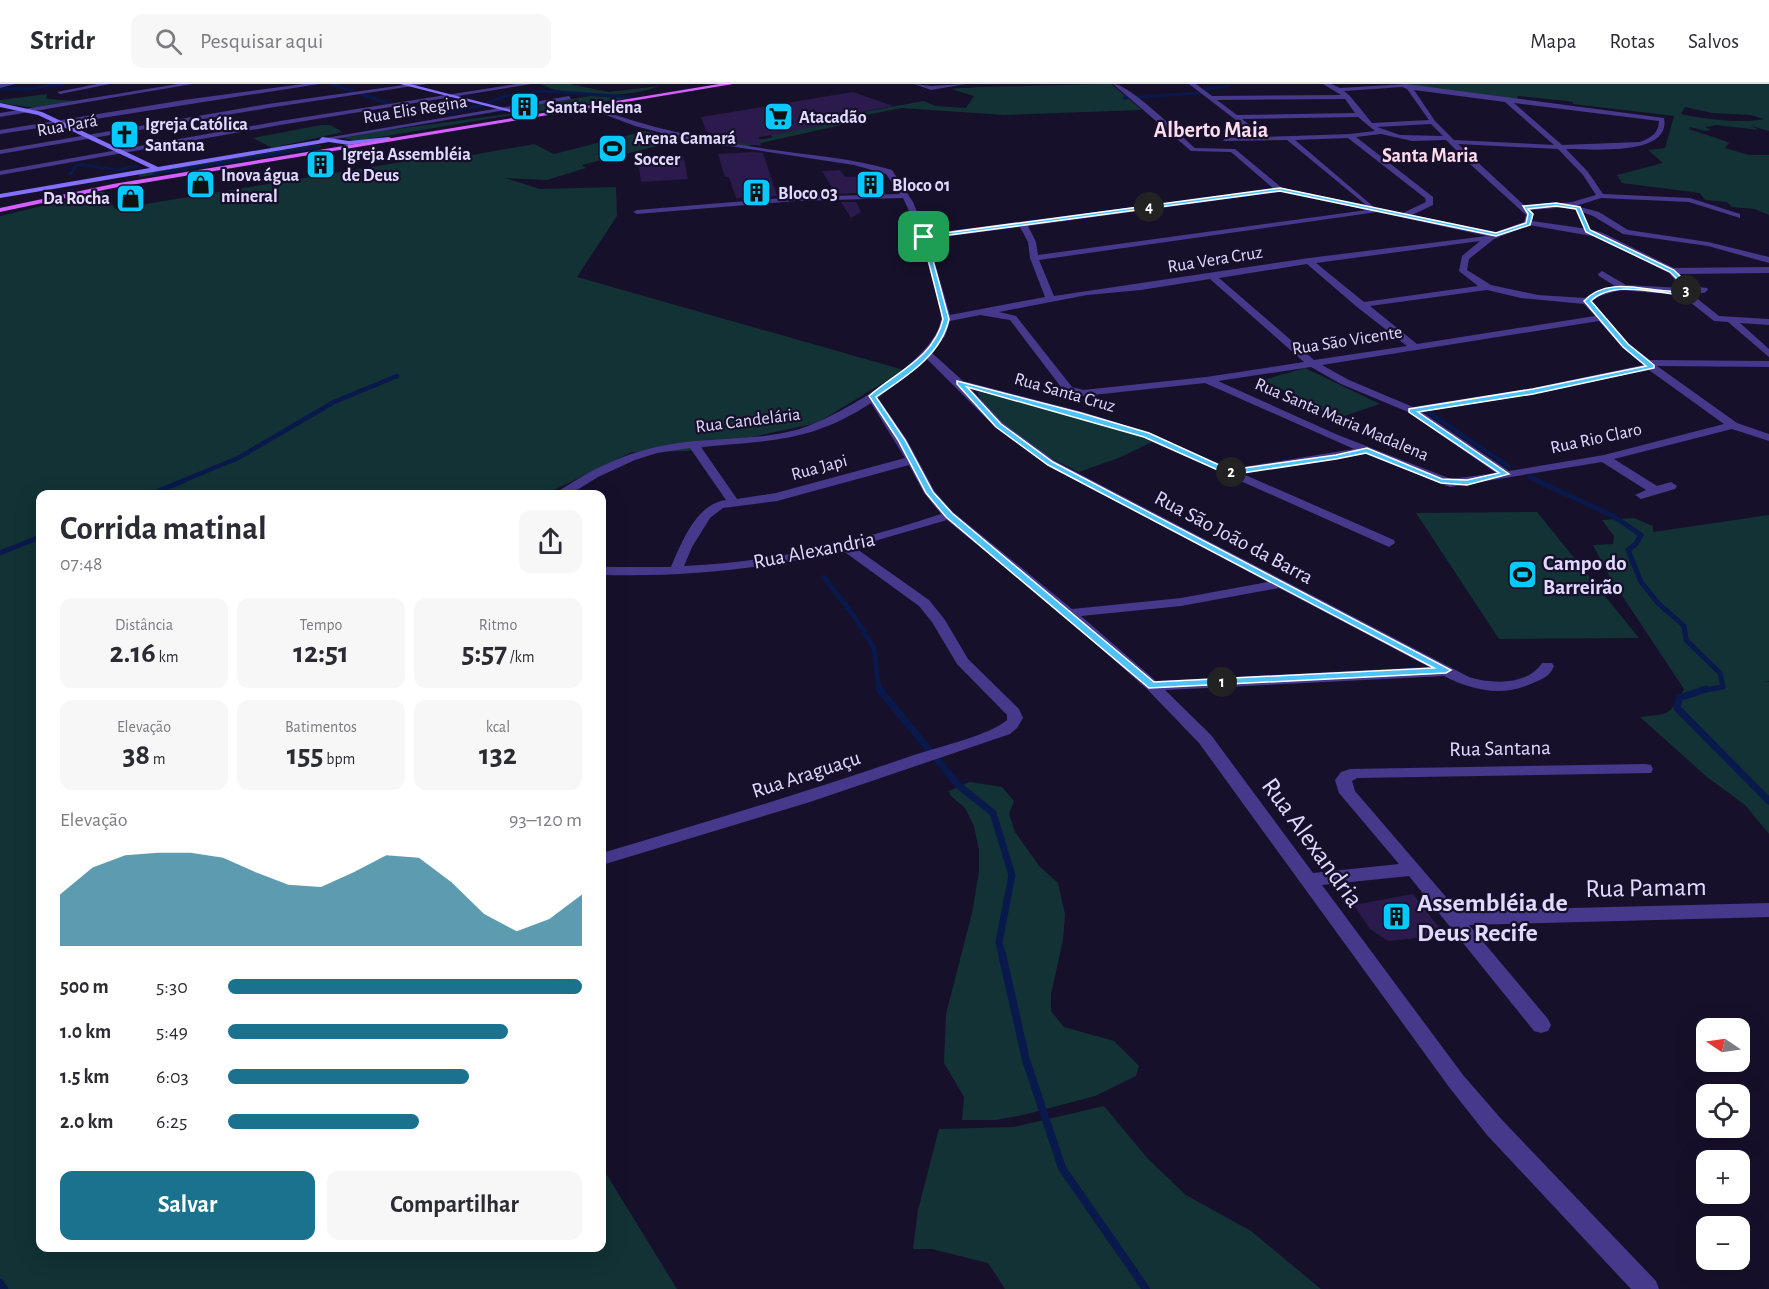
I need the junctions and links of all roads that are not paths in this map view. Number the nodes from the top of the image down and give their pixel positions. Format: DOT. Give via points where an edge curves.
graph roads {
  1 [pos="12,84"];
  2 [pos="107,84"];
  3 [pos="188,84"];
  4 [pos="316,84"];
  5 [pos="403,84"];
  6 [pos="423,84"];
  7 [pos="528,84"];
  8 [pos="700,84"];
  9 [pos="730,84"];
  10 [pos="917,84"];
  11 [pos="963,84"];
  12 [pos="1116,84"];
  13 [pos="1192,84"];
  14 [pos="1326,84"];
  15 [pos="0,86"];
  16 [pos="410,86"];
  17 [pos="1404,86"];
  18 [pos="197,87"];
  19 [pos="708,88"];
  20 [pos="207,90"];
  21 [pos="1340,90"];
  22 [pos="60,92"];
  23 [pos="231,95"];
  24 [pos="450,96"];
  25 [pos="1348,97"];
  26 [pos="569,98"];
  27 [pos="1211,98"];
  28 [pos="1506,99"];
  29 [pos="0,105"];
  30 [pos="267,106"];
  31 [pos="588,107"];
  32 [pos="505,109"];
  33 [pos="32,110"];
  34 [pos="0,115"];
  35 [pos="1360,115"];
  36 [pos="533,116"];
  37 [pos="1235,117"];
  38 [pos="309,118"];
  39 [pos="61,122"];
  40 [pos="1433,122"];
  41 [pos="329,124"];
  42 [pos="1370,125"];
  43 [pos="343,129"];
  44 [pos="0,132"];
  45 [pos="1381,132"];
  46 [pos="352,134"];
  47 [pos="89,136"];
  48 [pos="1350,136"];
  49 [pos="1289,138"];
  50 [pos="1265,139"];
  51 [pos="389,140"];
  52 [pos="1225,140"];
  53 [pos="1450,140"];
  54 [pos="344,142"];
  55 [pos="326,143"];
  56 [pos="1558,146"];
  57 [pos="337,148"];
  58 [pos="0,152"];
  59 [pos="117,152"];
  60 [pos="157,169"];
  61 [pos="0,173"];
  62 [pos="1280,190"];
  63 [pos="0,196"];
  64 [pos="904,196"];
  65 [pos="1600,196"];
  66 [pos="1525,207"];
  67 [pos="1574,207"];
  68 [pos="1374,208"];
  69 [pos="0,210"];
  70 [pos="1385,211"];
  71 [pos="637,212"];
  72 [pos="1406,215"];
  73 [pos="1737,216"];
  74 [pos="1023,224"];
  75 [pos="1528,224"];
  76 [pos="1588,231"];
  77 [pos="1494,236"];
  78 [pos="924,237"];
  79 [pos="1034,258"];
  80 [pos="1769,260"];
  81 [pos="1309,261"];
  82 [pos="1769,270"];
  83 [pos="1672,271"];
  84 [pos="1602,274"];
  85 [pos="1212,276"];
  86 [pos="1486,287"];
  87 [pos="1625,288"];
  88 [pos="1704,290"];
  89 [pos="1685,291"];
  90 [pos="1050,298"];
  91 [pos="1587,301"];
  92 [pos="1360,305"];
  93 [pos="976,312"];
  94 [pos="1602,318"];
  95 [pos="946,319"];
  96 [pos="1726,320"];
  97 [pos="1769,322"];
  98 [pos="1413,346"];
  99 [pos="927,354"];
  100 [pos="1769,354"];
  101 [pos="1310,362"];
  102 [pos="1769,364"];
  103 [pos="1649,365"];
  104 [pos="1206,380"];
  105 [pos="959,383"];
  106 [pos="872,396"];
  107 [pos="1412,410"];
  108 [pos="1733,425"];
  109 [pos="1769,438"];
  110 [pos="694,445"];
  111 [pos="1367,450"];
  112 [pos="1604,458"];
  113 [pos="912,460"];
  114 [pos="1229,472"];
  115 [pos="1505,474"];
  116 [pos="1467,482"];
  117 [pos="1671,486"];
  118 [pos="570,490"];
  119 [pos="1654,490"];
  120 [pos="1641,495"];
  121 [pos="734,503"];
  122 [pos="949,515"];
  123 [pos="1389,543"];
  124 [pos="844,546"];
  125 [pos="676,570"];
  126 [pos="606,571"];
  127 [pos="1280,584"];
  128 [pos="1069,613"];
  129 [pos="1546,666"];
  130 [pos="1446,670"];
  131 [pos="1152,686"];
  132 [pos="1645,769"];
  133 [pos="606,858"];
  134 [pos="1413,869"];
  135 [pos="1307,880"];
  136 [pos="1769,910"];
  137 [pos="1453,918"];
  138 [pos="1541,1025"];
  139 [pos="1647,1289"];
  1 -- 15 [label="street"];
  2 -- 22 [label="street"];
  3 -- 18 [label="street"];
  3 -- 33 [label="street"];
  4 -- 23 [label="street"];
  5 -- 16 [label="street"];
  6 -- 16 [label="street, Rua Pará"];
  7 -- 24 [label="street"];
  8 -- 19 [label="street"];
  9 -- 19 [label="main road"];
  10 -- 11 [label="street" via="938,88"];
  12 -- 62 [label="street" via="1193,150 1233,150"];
  13 -- 27 [label="street"];
  14 -- 21 [label="street"];
  16 -- 24 [label="street"];
  16 -- 30 [label="street, Rua Pará"];
  17 -- 21 [label="street"];
  17 -- 28 [label="street"];
  17 -- 40 [label="street"];
  19 -- 31 [label="main road"];
  20 -- 23 [label="street"];
  21 -- 25 [label="street"];
  23 -- 30 [label="street"];
  23 -- 39 [label="street"];
  24 -- 32 [label="street"];
  24 -- 38 [label="street"];
  25 -- 27 [label="street"];
  25 -- 35 [label="street"];
  26 -- 32 [label="street, Rua Elis Regina"];
  27 -- 37 [label="street"];
  28 -- 56 [label="street"];
  28 -- 56 [label="street" via="1662,119 1658,135 1648,142 1617,147"];
  29 -- 33 [label="street"];
  30 -- 38 [label="street"];
  30 -- 47 [label="street, Rua Pará"];
  31 -- 36 [label="main road"];
  31 -- 64 [label="street" via="654,130 881,170 891,175"];
  32 -- 36 [label="street"];
  32 -- 46 [label="street, Rua Elis Regina"];
  33 -- 34 [label="street"];
  33 -- 39 [label="street"];
  35 -- 37 [label="street"];
  35 -- 42 [label="street"];
  36 -- 51 [label="main road"];
  37 -- 50 [label="street"];
  38 -- 41 [label="street"];
  38 -- 59 [label="street"];
  39 -- 44 [label="street"];
  39 -- 47 [label="street"];
  40 -- 42 [label="street"];
  40 -- 53 [label="street"];
  42 -- 45 [label="street"];
  43 -- 46 [label="street"];
  45 -- 48 [label="street"];
  45 -- 53 [label="street" via="1402,139"];
  46 -- 55 [label="street, Rua Elis Regina"];
  47 -- 58 [label="street, Rua Pará"];
  47 -- 59 [label="street"];
  48 -- 49 [label="street"];
  48 -- 72 [label="street" via="1429,197 1430,204"];
  49 -- 50 [label="street"];
  49 -- 68 [label="street"];
  50 -- 52 [label="street"];
  51 -- 54 [label="street"];
  51 -- 57 [label="main road"];
  53 -- 56 [label="street"];
  53 -- 66 [label="street"];
  54 -- 55 [label="street"];
  54 -- 57 [label="street"];
  55 -- 57 [label="main road"];
  55 -- 60 [label="street"];
  55 -- 69 [label="main road"];
  56 -- 65 [label="street"];
  59 -- 60 [label="street"];
  59 -- 61 [label="street"];
  60 -- 63 [label="street"];
  62 -- 68 [label="street"];
  62 -- 74 [label="street"];
  64 -- 71 [label="street" via="796,199"];
  64 -- 78 [label="street"];
  65 -- 67 [label="street"];
  65 -- 73 [label="street" via="1690,200"];
  66 -- 67 [label="street"];
  66 -- 75 [label="street" via="1530,214"];
  67 -- 76 [label="street"];
  67 -- 80 [label="street" via="1596,214 1626,232 1708,244"];
  68 -- 70 [label="street"];
  70 -- 72 [label="street"];
  70 -- 79 [label="street"];
  72 -- 77 [label="street"];
  74 -- 78 [label="street"];
  74 -- 79 [label="street" via="1032,242"];
  75 -- 76 [label="street"];
  75 -- 77 [label="street"];
  76 -- 83 [label="street"];
  77 -- 81 [label="street, Rua Vera Cruz"];
  77 -- 86 [label="street" via="1472,251 1462,265 1468,277"];
  78 -- 95 [label="street"];
  79 -- 90 [label="street"];
  81 -- 85 [label="street, Rua Vera Cruz"];
  81 -- 92 [label="street"];
  82 -- 83 [label="street"];
  83 -- 89 [label="street"];
  84 -- 87 [label="street"];
  85 -- 90 [label="street, Rua Vera Cruz"];
  85 -- 101 [label="street"];
  86 -- 91 [label="street"];
  86 -- 92 [label="street"];
  87 -- 89 [label="street"];
  87 -- 91 [label="street" via="1595,293"];
  88 -- 89 [label="street"];
  89 -- 96 [label="street" via="1714,318"];
  90 -- 93 [label="street, Rua Vera Cruz"];
  91 -- 94 [label="street"];
  92 -- 98 [label="street"];
  93 -- 95 [label="street, Rua Vera Cruz"];
  93 -- 104 [label="street, Rua São Vicente" via="1013,318 1068,389 1097,393"];
  94 -- 98 [label="street, Rua São Vicente"];
  94 -- 103 [label="street"];
  95 -- 99 [label="street, Rua Candelária" via="944,330"];
  96 -- 97 [label="street"];
  96 -- 100 [label="street"];
  98 -- 101 [label="street, Rua São Vicente"];
  99 -- 105 [label="street, Rua São João da Barra"];
  99 -- 106 [label="street, Rua Candelária"];
  101 -- 104 [label="street, Rua São Vicente"];
  101 -- 107 [label="street" via="1345,382"];
  102 -- 103 [label="street"];
  103 -- 107 [label="street" via="1533,392"];
  103 -- 108 [label="street"];
  104 -- 111 [label="street, Rua Santa Maria Madalena"];
  105 -- 114 [label="street, Rua Santa Cruz" via="1146,435"];
  105 -- 127 [label="street, Rua São João da Barra" via="999,425 1051,463"];
  106 -- 110 [label="street, Rua Candelária" via="812,430"];
  106 -- 113 [label="street, Rua Alexandria"];
  107 -- 115 [label="street"];
  108 -- 109 [label="street"];
  108 -- 112 [label="street, Rua Rio Claro"];
  110 -- 118 [label="street, Rua Candelária" via="640,455"];
  110 -- 121 [label="street"];
  111 -- 114 [label="street"];
  111 -- 116 [label="street, Rua Santa Maria Madalena" via="1441,481"];
  112 -- 115 [label="street, Rua Rio Claro"];
  112 -- 119 [label="street"];
  113 -- 121 [label="street, Rua Japi" via="777,497"];
  113 -- 122 [label="street, Rua Alexandria" via="930,493"];
  114 -- 123 [label="street, Rua Santa Cruz"];
  115 -- 116 [label="street, Rua Rio Claro"];
  117 -- 119 [label="street"];
  119 -- 120 [label="street"];
  121 -- 125 [label="street, Rua Japi" via="719,505 705,516"];
  122 -- 124 [label="street, Rua Alexandria"];
  122 -- 128 [label="street, Rua Alexandria"];
  124 -- 125 [label="street, Rua Alexandria" via="730,566"];
  124 -- 133 [label="street, Rua Araguaçu" via="924,603 962,661 1014,712 1014,723 1004,730 859,781"];
  125 -- 126 [label="street, Rua Alexandria"];
  127 -- 128 [label="street" via="1181,602"];
  127 -- 130 [label="street, Rua São João da Barra"];
  128 -- 131 [label="street, Rua Alexandria"];
  129 -- 130 [label="street, Rua São João da Barra" via="1545,671 1504,689 1483,688"];
  130 -- 131 [label="street"];
  131 -- 135 [label="street, Rua Alexandria" via="1205,739"];
  132 -- 134 [label="street, Rua Santana" via="1347,776 1343,780 1347,793"];
  134 -- 135 [label="street"];
  134 -- 137 [label="street"];
  135 -- 139 [label="street, Rua Alexandria" via="1489,1120"];
  136 -- 137 [label="street, Rua Pamam"];
  137 -- 138 [label="street"];
}
